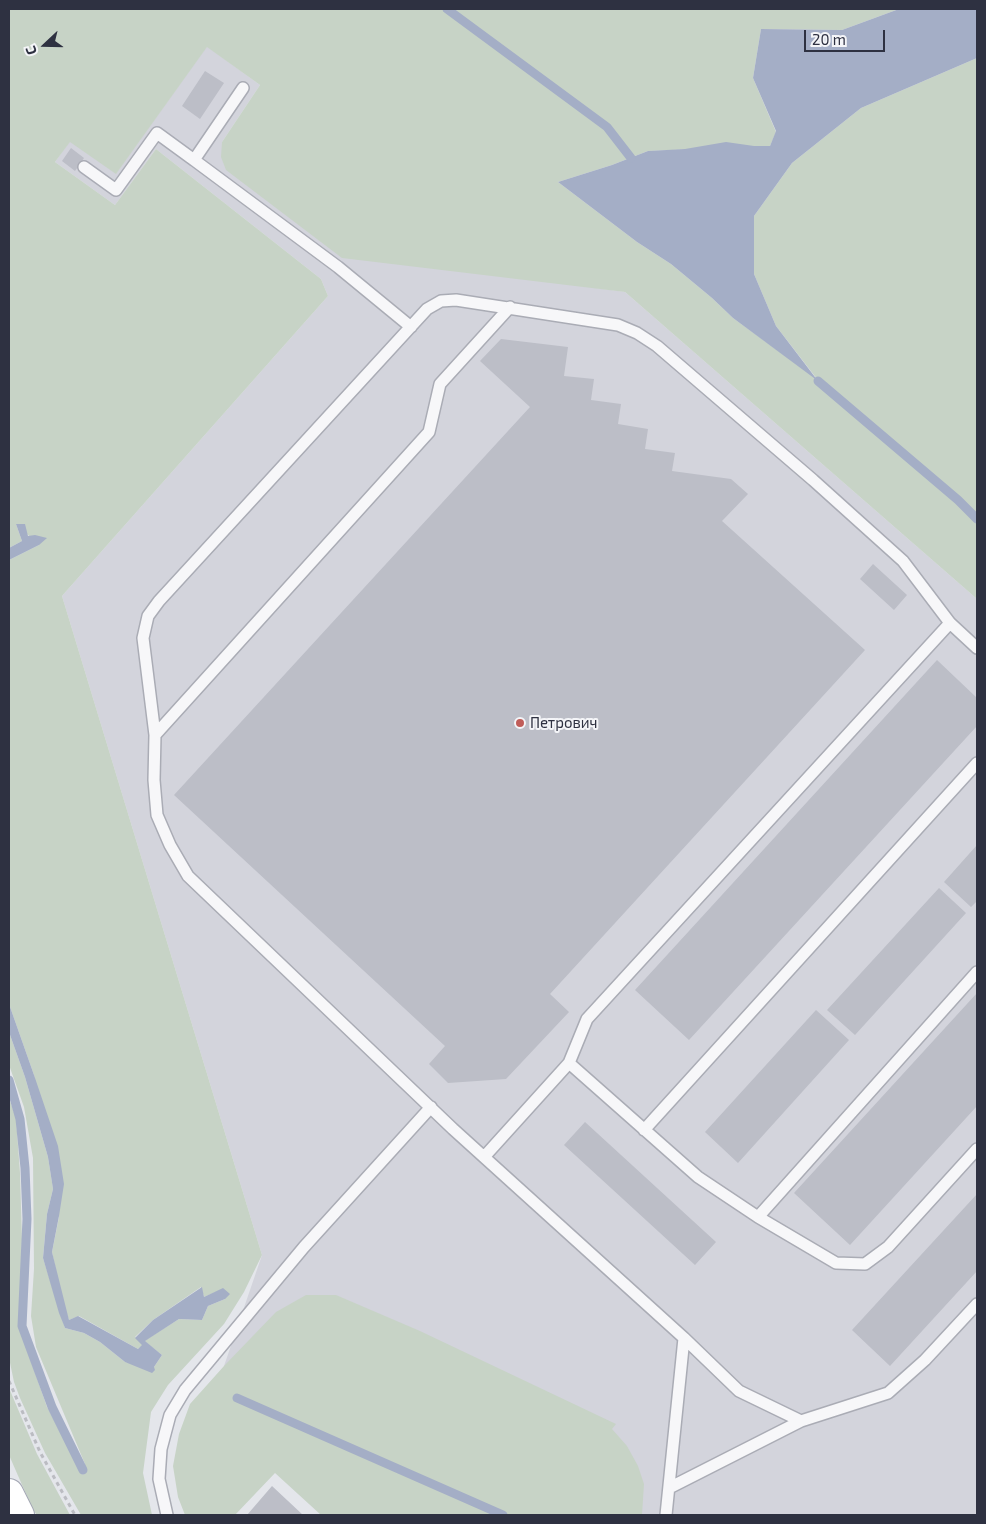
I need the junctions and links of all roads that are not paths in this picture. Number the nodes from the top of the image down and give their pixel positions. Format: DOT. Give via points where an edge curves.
graph roads {
  1 [pos="243,88"];
  2 [pos="194,160"];
  3 [pos="84,166"];
  4 [pos="510,307"];
  5 [pos="411,327"];
  6 [pos="950,623"];
  7 [pos="977,648"];
  8 [pos="155,735"];
  9 [pos="977,763"];
  10 [pos="977,972"];
  11 [pos="569,1063"];
  12 [pos="431,1107"];
  13 [pos="644,1130"];
  14 [pos="977,1149"];
  15 [pos="484,1157"];
  16 [pos="758,1217"];
  17 [pos="977,1304"];
  18 [pos="684,1338"];
  19 [pos="801,1421"];
  20 [pos="670,1488"];
  21 [pos="9,1493"];
  22 [pos="20,1515"];
  23 [pos="167,1515"];
  24 [pos="666,1515"];
  1 -- 2 [label="lane"];
  2 -- 3 [label="lane" via="157,133 116,190"];
  2 -- 5 [label="lane" via="338,267"];
  4 -- 5 [label="lane" via="441,301 427,309"];
  4 -- 6 [label="lane" via="618,325 657,346 903,561"];
  4 -- 8 [label="lane" via="440,384 429,432"];
  5 -- 8 [label="lane" via="148,616 143,638"];
  6 -- 7 [label="lane"];
  6 -- 11 [label="lane" via="587,1019"];
  8 -- 12 [label="lane" via="157,815 188,876"];
  9 -- 13 [label="lane"];
  10 -- 16 [label="lane"];
  11 -- 13 [label="lane"];
  11 -- 15 [label="lane"];
  12 -- 15 [label="lane"];
  12 -- 23 [label="lane" via="304,1247 185,1390 170,1415 161,1449 159,1479"];
  13 -- 16 [label="lane" via="698,1177"];
  14 -- 16 [label="lane" via="888,1248 865,1264 836,1263"];
  15 -- 18 [label="lane"];
  17 -- 19 [label="lane" via="925,1360 888,1393"];
  18 -- 19 [label="lane" via="739,1391"];
  18 -- 20 [label="lane"];
  19 -- 20 [label="lane"];
  20 -- 24 [label="lane"];
  21 -- 22 [label="main road"];
}
